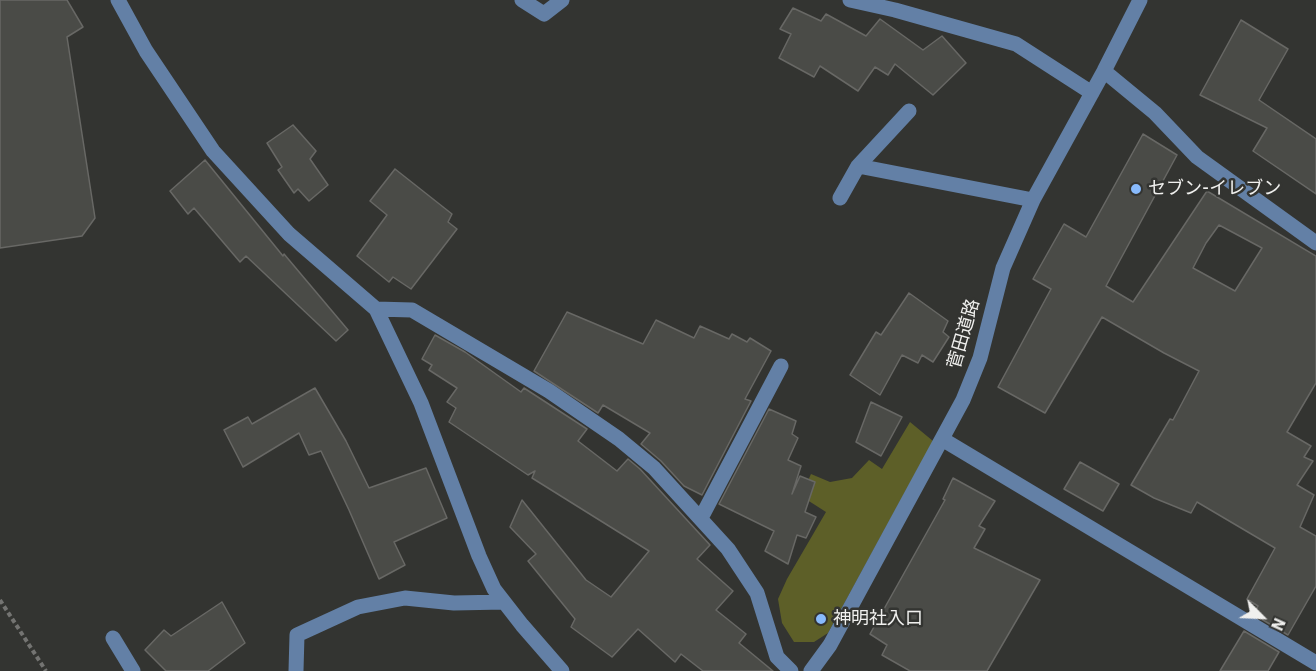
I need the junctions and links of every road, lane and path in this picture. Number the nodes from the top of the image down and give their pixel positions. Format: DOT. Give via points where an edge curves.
graph roads {
  1 [pos="118,0"];
  2 [pos="522,0"];
  3 [pos="562,0"];
  4 [pos="850,0"];
  5 [pos="1140,0"];
  6 [pos="1104,70"];
  7 [pos="1092,93"];
  8 [pos="909,111"];
  9 [pos="858,166"];
  10 [pos="840,198"];
  11 [pos="1033,200"];
  12 [pos="1316,243"];
  13 [pos="376,309"];
  14 [pos="781,366"];
  15 [pos="942,439"];
  16 [pos="701,518"];
  17 [pos="0,600"];
  18 [pos="504,602"];
  19 [pos="113,638"];
  20 [pos="1316,663"];
  21 [pos="46,671"];
  22 [pos="133,671"];
  23 [pos="296,671"];
  24 [pos="562,671"];
  25 [pos="791,671"];
  26 [pos="811,671"];
  1 -- 13 [label="street" via="146,51 213,151 289,234"];
  2 -- 3 [label="street" via="544,14"];
  4 -- 7 [label="street" via="1016,44"];
  5 -- 6 [label="street, 菅田道路"];
  6 -- 7 [label="street, 菅田道路"];
  6 -- 12 [label="street" via="1155,113 1197,157"];
  7 -- 11 [label="street, 菅田道路"];
  8 -- 9 [label="street"];
  9 -- 10 [label="street"];
  9 -- 11 [label="street"];
  11 -- 15 [label="street, 菅田道路" via="1003,268 980,358"];
  13 -- 16 [label="street" via="411,310 549,391 654,468"];
  13 -- 18 [label="street" via="421,403 478,556"];
  14 -- 16 [label="street"];
  15 -- 20 [label="street"];
  15 -- 26 [label="street, 菅田道路" via="830,645"];
  16 -- 25 [label="street" via="728,549 757,593 777,657"];
  17 -- 21 [label="path"];
  18 -- 23 [label="street" via="454,603 405,598 358,607 297,635"];
  18 -- 24 [label="street"];
  19 -- 22 [label="street"];
}
